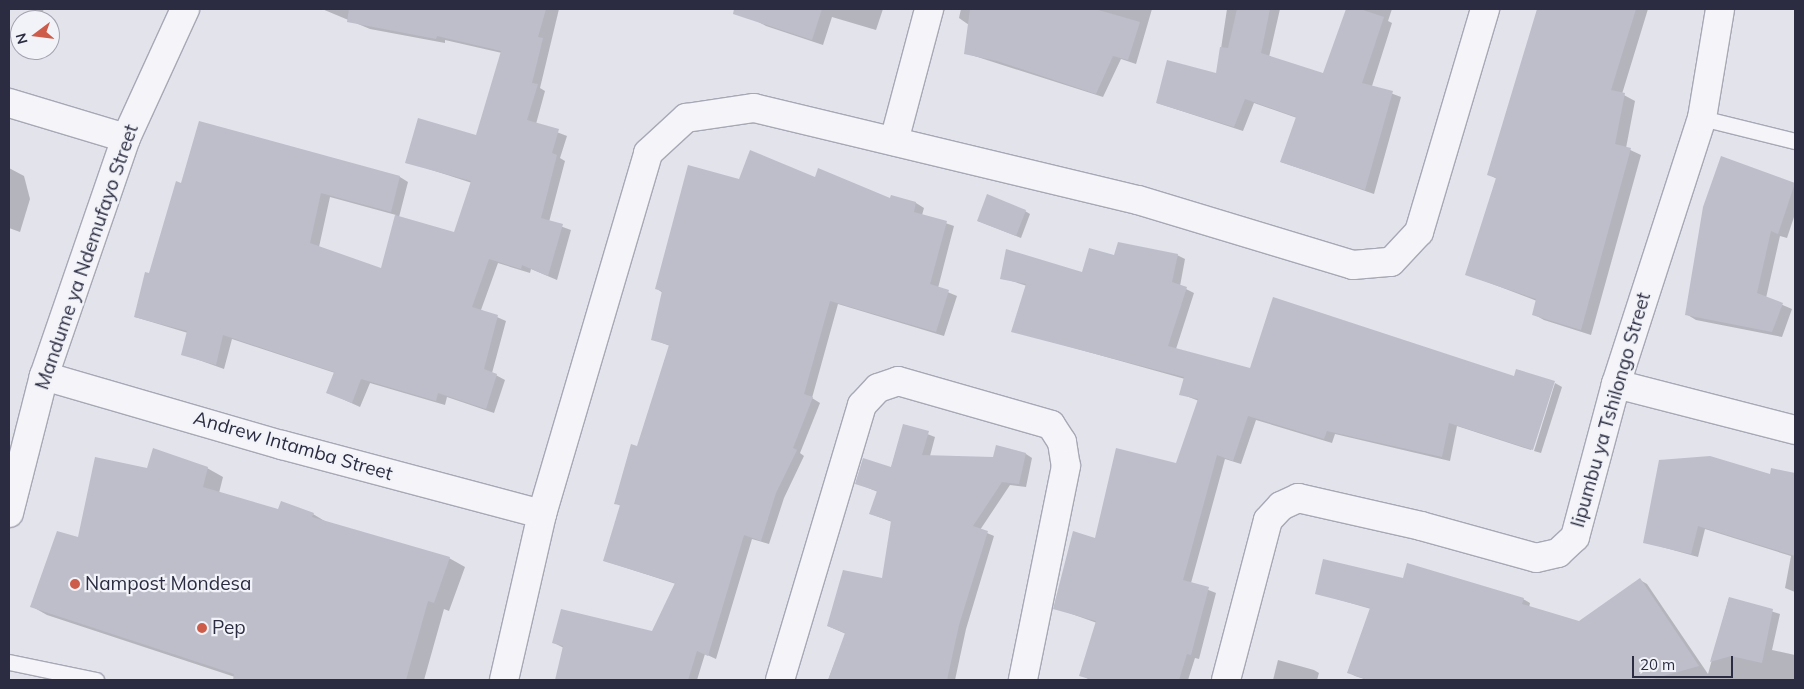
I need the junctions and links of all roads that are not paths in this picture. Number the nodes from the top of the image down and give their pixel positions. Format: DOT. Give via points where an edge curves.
graph roads {
  1 [pos="185,9"];
  2 [pos="929,9"];
  3 [pos="1485,9"];
  4 [pos="1720,9"];
  5 [pos="9,102"];
  6 [pos="1702,118"];
  7 [pos="126,138"];
  8 [pos="894,141"];
  9 [pos="1795,141"];
  10 [pos="44,376"];
  11 [pos="1616,384"];
  12 [pos="1795,430"];
  13 [pos="9,513"];
  14 [pos="542,514"];
  15 [pos="9,662"];
  16 [pos="96,680"];
  17 [pos="504,680"];
  18 [pos="780,680"];
  19 [pos="1023,680"];
  20 [pos="1226,680"];
  1 -- 7 [label="street, Mandume ya Ndemufayo Street"];
  2 -- 8 [label="street"];
  3 -- 8 [label="street" via="1419,232 1391,262 1353,265 1138,200"];
  4 -- 6 [label="street, Iipumbu ya Tshilongo Street"];
  5 -- 7 [label="street"];
  6 -- 9 [label="lane"];
  6 -- 11 [label="street, Iipumbu ya Tshilongo Street"];
  7 -- 10 [label="street, Mandume ya Ndemufayo Street"];
  8 -- 14 [label="street" via="754,108 686,118 648,153"];
  10 -- 13 [label="street, Mandume ya Ndemufayo Street"];
  10 -- 14 [label="street, Andrew Intamba Street" via="282,445"];
  11 -- 12 [label="street"];
  11 -- 20 [label="street, Iipumbu ya Tshilongo Street" via="1575,537 1558,553 1536,558 1421,526 1298,498 1281,506 1268,520"];
  14 -- 17 [label="street"];
  15 -- 16 [label="lane"];
  18 -- 19 [label="street" via="862,405 878,388 898,381 1051,425 1062,442 1066,466"];
}
